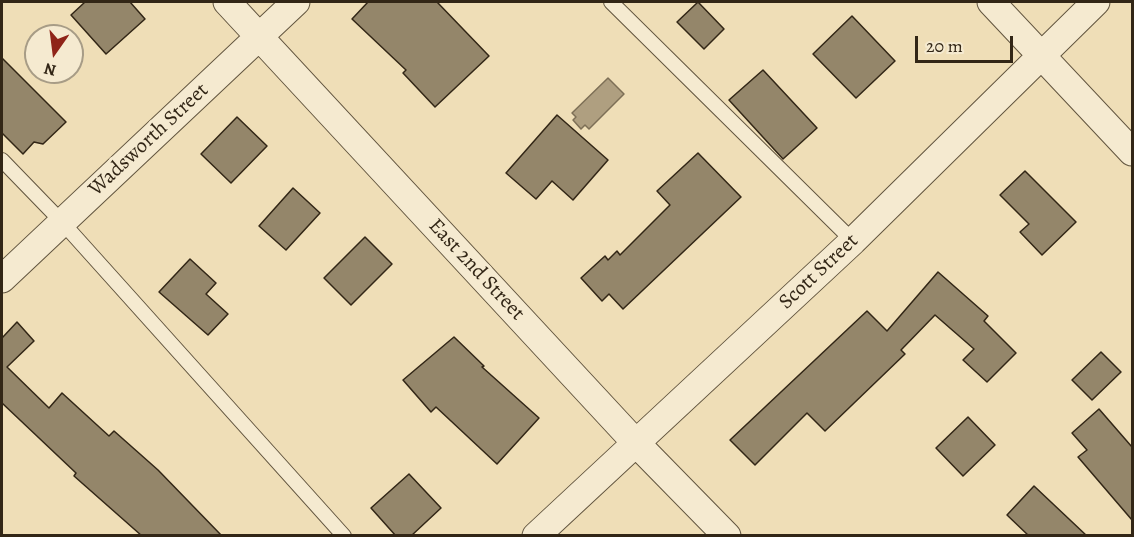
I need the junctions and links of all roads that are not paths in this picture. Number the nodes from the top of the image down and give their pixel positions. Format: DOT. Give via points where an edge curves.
graph roads {
  1 [pos="227,2"];
  2 [pos="296,2"];
  3 [pos="611,2"];
  4 [pos="990,2"];
  5 [pos="1096,2"];
  6 [pos="260,36"];
  7 [pos="1041,54"];
  8 [pos="1132,152"];
  9 [pos="2,160"];
  10 [pos="62,222"];
  11 [pos="852,241"];
  12 [pos="2,279"];
  13 [pos="635,442"];
  14 [pos="344,536"];
  15 [pos="536,536"];
  16 [pos="728,536"];
  1 -- 6 [label="street, East 2nd Street"];
  2 -- 6 [label="street, Wadsworth Street"];
  3 -- 11 [label="lane"];
  4 -- 7 [label="street"];
  5 -- 7 [label="street, Scott Street"];
  6 -- 10 [label="street, Wadsworth Street"];
  6 -- 13 [label="street, East 2nd Street"];
  7 -- 8 [label="street"];
  7 -- 11 [label="street, Scott Street"];
  9 -- 10 [label="lane"];
  10 -- 12 [label="street, Wadsworth Street"];
  10 -- 14 [label="lane"];
  11 -- 13 [label="street, Scott Street"];
  13 -- 15 [label="street, Scott Street"];
  13 -- 16 [label="street, East 2nd Street"];
}
